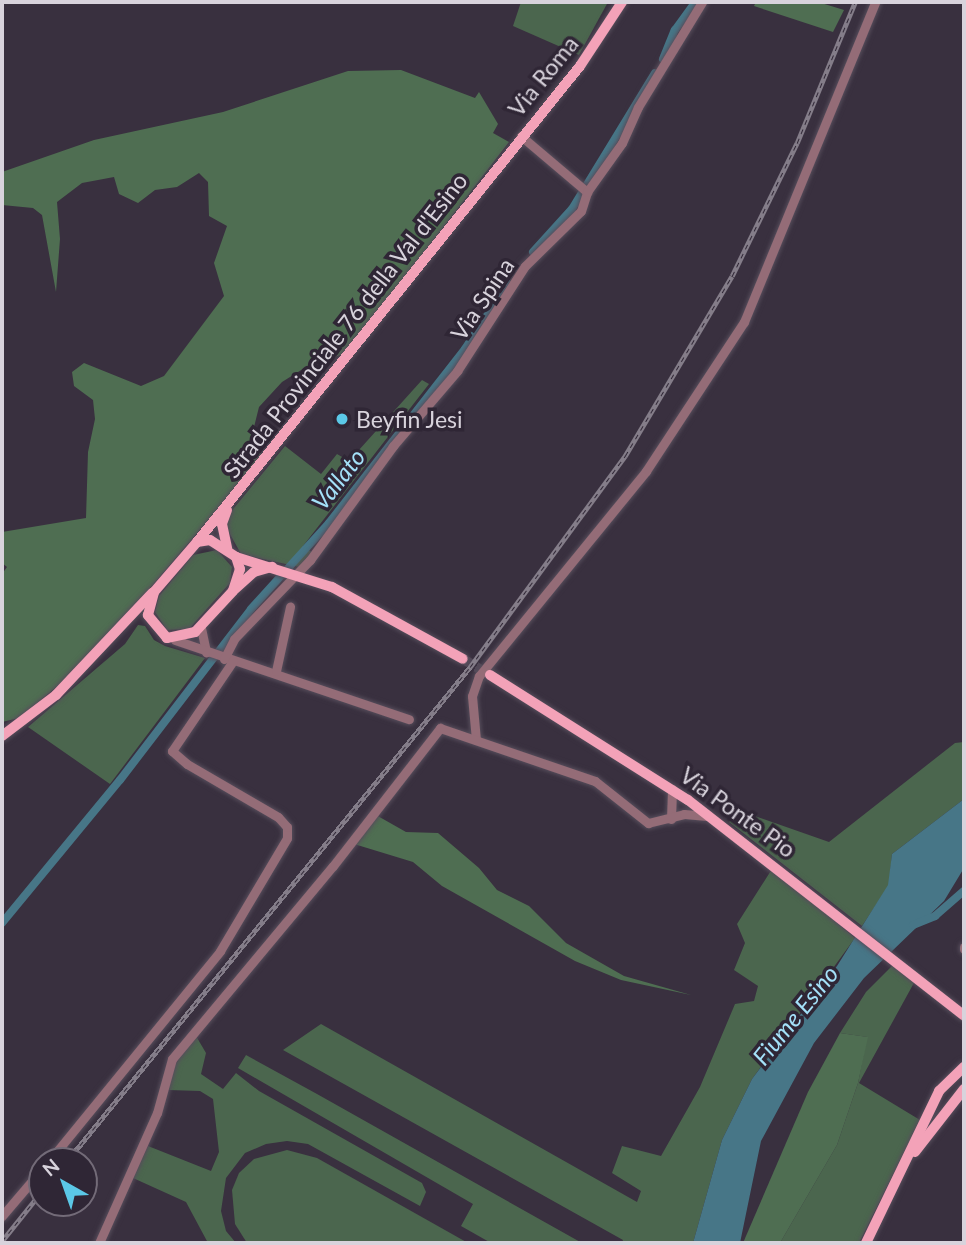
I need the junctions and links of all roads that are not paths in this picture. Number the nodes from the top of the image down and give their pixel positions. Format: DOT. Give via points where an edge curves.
graph roads {
  1 [pos="622,2"];
  2 [pos="702,2"];
  3 [pos="875,2"];
  4 [pos="521,136"];
  5 [pos="492,174"];
  6 [pos="584,189"];
  7 [pos="230,502"];
  8 [pos="197,542"];
  9 [pos="227,548"];
  10 [pos="236,557"];
  11 [pos="278,568"];
  12 [pos="295,573"];
  13 [pos="233,591"];
  14 [pos="154,592"];
  15 [pos="290,607"];
  16 [pos="150,620"];
  17 [pos="201,628"];
  18 [pos="110,639"];
  19 [pos="175,639"];
  20 [pos="207,653"];
  21 [pos="226,659"];
  22 [pos="463,659"];
  23 [pos="276,671"];
  24 [pos="490,676"];
  25 [pos="409,719"];
  26 [pos="2,736"];
  27 [pos="476,740"];
  28 [pos="672,789"];
  29 [pos="688,800"];
  30 [pos="684,814"];
  31 [pos="711,818"];
  32 [pos="670,820"];
  33 [pos="947,1002"];
  34 [pos="964,1016"];
  35 [pos="964,1023"];
  36 [pos="964,1067"];
  37 [pos="964,1089"];
  38 [pos="60,1147"];
  39 [pos="898,1178"];
  40 [pos="28,1185"];
  41 [pos="2,1216"];
  42 [pos="99,1243"];
  43 [pos="866,1243"];
  1 -- 4 [label="main road, Via Roma" via="598,43"];
  2 -- 6 [label="street, Via Spina" via="638,107 622,144"];
  3 -- 27 [label="street" via="744,322 646,471 479,676 472,696"];
  4 -- 5 [label="main road, Via Roma"];
  4 -- 6 [label="street"];
  5 -- 7 [label="main road, Strada Provinciale 76 della Val d'Esino"];
  6 -- 12 [label="street, Via Spina" via="581,211 525,266 457,371"];
  7 -- 8 [label="main road, Strada Provinciale 76 della Val d'Esino"];
  7 -- 9 [label="main road, Strada Provinciale 76 della Val d'Esino" via="222,524"];
  8 -- 9 [label="main road" via="210,540"];
  8 -- 14 [label="main road, Strada Provinciale 76 della Val d'Esino"];
  9 -- 10 [label="main road"];
  10 -- 11 [label="main road"];
  10 -- 13 [label="main road" via="240,569"];
  11 -- 12 [label="main road"];
  11 -- 13 [label="main road" via="254,572"];
  12 -- 21 [label="street, Via Spina" via="234,639"];
  12 -- 22 [label="main road" via="365,603"];
  13 -- 17 [label="main road"];
  14 -- 16 [label="main road"];
  14 -- 18 [label="main road, Strada Provinciale 76 della Val d'Esino"];
  15 -- 23 [label="street"];
  16 -- 18 [label="main road" via="136,619"];
  16 -- 19 [label="main road" via="162,635"];
  17 -- 19 [label="main road"];
  17 -- 20 [label="street"];
  18 -- 26 [label="main road" via="56,695"];
  19 -- 20 [label="street"];
  20 -- 21 [label="street"];
  21 -- 23 [label="street"];
  21 -- 38 [label="street, Via Spina" via="172,751 278,817 287,827 287,838 220,951"];
  23 -- 25 [label="street"];
  24 -- 28 [label="main road, Via Ponte Pio"];
  27 -- 32 [label="street" via="594,781 648,823"];
  27 -- 42 [label="street" via="440,728 333,866 177,1052 168,1067 157,1113"];
  28 -- 29 [label="main road, Via Ponte Pio"];
  28 -- 32 [label="street"];
  29 -- 30 [label="street"];
  29 -- 31 [label="main road, Via Ponte Pio"];
  29 -- 32 [label="street" via="676,807"];
  30 -- 31 [label="street"];
  30 -- 32 [label="street"];
  31 -- 33 [label="main road, Via Ponte Pio"];
  33 -- 34 [label="main road, Via Ponte Pio"];
  33 -- 35 [label="main road, Via Ponte Pio"];
  36 -- 39 [label="main road" via="939,1091"];
  37 -- 39 [label="main road"];
  39 -- 43 [label="main road"];
  40 -- 41 [label="street"];
}
